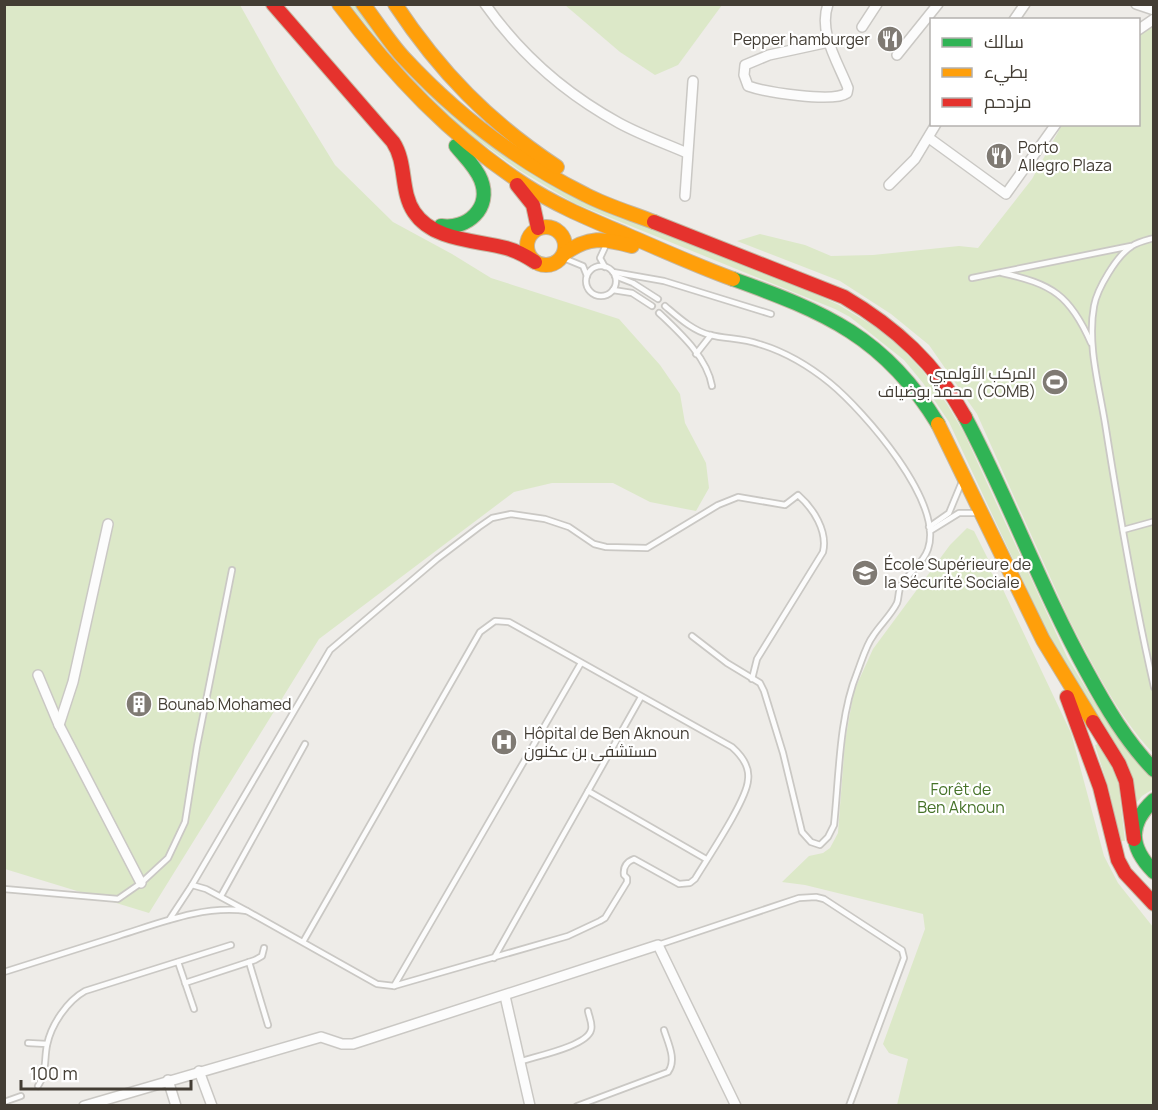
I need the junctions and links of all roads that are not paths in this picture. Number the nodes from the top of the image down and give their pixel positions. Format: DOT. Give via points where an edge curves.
graph roads {
  1 [pos="273,4"];
  2 [pos="330,4"];
  3 [pos="339,4"];
  4 [pos="363,4"];
  5 [pos="368,4"];
  6 [pos="395,4"];
  7 [pos="828,4"];
  8 [pos="877,4"];
  9 [pos="938,4"];
  10 [pos="1025,4"];
  11 [pos="1136,4"];
  12 [pos="488,6"];
  13 [pos="1154,10"];
  14 [pos="1015,18"];
  15 [pos="1154,19"];
  16 [pos="862,27"];
  17 [pos="381,28"];
  18 [pos="1140,29"];
  19 [pos="366,41"];
  20 [pos="829,42"];
  21 [pos="897,55"];
  22 [pos="693,81"];
  23 [pos="407,87"];
  24 [pos="935,126"];
  25 [pos="1055,126"];
  26 [pos="929,138"];
  27 [pos="687,153"];
  28 [pos="505,172"];
  29 [pos="889,185"];
  30 [pos="685,196"];
  31 [pos="415,213"];
  32 [pos="664,226"];
  33 [pos="535,231"];
  34 [pos="460,237"];
  35 [pos="1154,238"];
  36 [pos="610,241"];
  37 [pos="1131,246"];
  38 [pos="562,257"];
  39 [pos="535,262"];
  40 [pos="605,267"];
  41 [pos="706,269"];
  42 [pos="999,273"];
  43 [pos="614,274"];
  44 [pos="587,276"];
  45 [pos="972,278"];
  46 [pos="613,290"];
  47 [pos="658,299"];
  48 [pos="652,306"];
  49 [pos="665,306"];
  50 [pos="659,313"];
  51 [pos="771,314"];
  52 [pos="711,335"];
  53 [pos="1093,347"];
  54 [pos="696,354"];
  55 [pos="712,386"];
  56 [pos="964,476"];
  57 [pos="983,516"];
  58 [pos="1152,522"];
  59 [pos="108,524"];
  60 [pos="929,529"];
  61 [pos="1123,530"];
  62 [pos="232,570"];
  63 [pos="692,636"];
  64 [pos="1043,640"];
  65 [pos="581,663"];
  66 [pos="38,675"];
  67 [pos="752,679"];
  68 [pos="1154,687"];
  69 [pos="641,697"];
  70 [pos="1115,723"];
  71 [pos="59,725"];
  72 [pos="305,744"];
  73 [pos="1154,758"];
  74 [pos="1154,770"];
  75 [pos="588,791"];
  76 [pos="1154,801"];
  77 [pos="1134,839"];
  78 [pos="706,859"];
  79 [pos="1154,872"];
  80 [pos="141,883"];
  81 [pos="192,885"];
  82 [pos="4,888"];
  83 [pos="221,896"];
  84 [pos="1154,904"];
  85 [pos="248,911"];
  86 [pos="169,920"];
  87 [pos="303,942"];
  88 [pos="231,945"];
  89 [pos="658,945"];
  90 [pos="264,948"];
  91 [pos="494,958"];
  92 [pos="178,962"];
  93 [pos="249,962"];
  94 [pos="4,972"];
  95 [pos="184,983"];
  96 [pos="394,986"];
  97 [pos="505,996"];
  98 [pos="194,1010"];
  99 [pos="588,1011"];
  100 [pos="268,1025"];
  101 [pos="664,1030"];
  102 [pos="28,1043"];
  103 [pos="47,1044"];
  104 [pos="522,1061"];
  105 [pos="199,1071"];
  106 [pos="168,1080"];
  107 [pos="38,1086"];
  108 [pos="21,1096"];
  109 [pos="4,1102"];
  110 [pos="84,1106"];
  111 [pos="176,1106"];
  112 [pos="212,1106"];
  113 [pos="530,1106"];
  114 [pos="577,1106"];
  115 [pos="736,1106"];
  116 [pos="849,1106"];
  1 -- 31 [label="highway" via="394,144"];
  2 -- 19 [label="highway"];
  3 -- 19 [label="highway"];
  4 -- 17 [label="highway"];
  5 -- 17 [label="highway"];
  6 -- 32 [label="highway" via="447,76 503,129 579,180"];
  7 -- 20 [label="street" via="825,26"];
  8 -- 16 [label="street"];
  9 -- 21 [label="street"];
  10 -- 14 [label="street"];
  11 -- 13 [label="street"];
  12 -- 27 [label="street" via="531,61 584,102 620,124"];
  15 -- 18 [label="street"];
  17 -- 32 [label="highway" via="403,57 448,102 522,159 587,196"];
  19 -- 23 [label="highway"];
  20 -- 20 [label="street" via="769,55 745,65 748,86 780,93 843,96 848,88"];
  22 -- 27 [label="street"];
  23 -- 28 [label="highway" via="448,128"];
  23 -- 31 [label="highway" via="434,124 471,162 483,186 484,199 480,210 465,224 445,227"];
  24 -- 26 [label="street"];
  25 -- 26 [label="street" via="1006,194"];
  26 -- 29 [label="street"];
  27 -- 30 [label="street"];
  28 -- 33 [label="highway" via="533,205"];
  28 -- 41 [label="highway" via="560,205"];
  31 -- 34 [label="highway" via="432,228"];
  32 -- 70 [label="highway" via="844,297 890,327 921,355 969,424 1059,621"];
  33 -- 34 [label="highway" via="508,240"];
  33 -- 38 [label="highway" via="550,227 560,232 565,242"];
  33 -- 39 [label="highway" via="526,245"];
  34 -- 39 [label="highway" via="504,247"];
  35 -- 37 [label="lane"];
  36 -- 38 [label="highway" via="586,240"];
  36 -- 40 [label="lane" via="600,258"];
  36 -- 41 [label="highway"];
  37 -- 42 [label="lane"];
  37 -- 53 [label="lane" via="1100,286 1094,306"];
  38 -- 39 [label="highway" via="548,266"];
  38 -- 44 [label="lane" via="583,266"];
  40 -- 43 [label="lane"];
  40 -- 44 [label="lane" via="595,267"];
  41 -- 56 [label="highway" via="798,302 843,325 876,348 913,386 935,418"];
  42 -- 45 [label="lane"];
  42 -- 53 [label="lane" via="1041,284 1058,294 1072,308"];
  43 -- 46 [label="lane"];
  43 -- 47 [label="lane"];
  43 -- 51 [label="lane" via="664,281"];
  44 -- 46 [label="lane" via="587,288 594,295 604,296"];
  46 -- 48 [label="lane" via="632,293"];
  49 -- 52 [label="lane"];
  50 -- 54 [label="lane"];
  52 -- 54 [label="lane"];
  52 -- 60 [label="lane" via="743,339 774,349 803,364 844,396 869,421 901,464 918,495"];
  53 -- 61 [label="lane"];
  54 -- 55 [label="lane" via="709,372"];
  56 -- 57 [label="highway"];
  56 -- 60 [label="lane" via="951,509"];
  57 -- 60 [label="lane" via="959,513"];
  57 -- 64 [label="highway"];
  58 -- 61 [label="lane"];
  59 -- 71 [label="street" via="73,682"];
  60 -- 67 [label="lane" via="925,555 900,587 898,602 871,638 856,674 846,711 834,825 820,845 802,832 764,691"];
  61 -- 68 [label="lane"];
  62 -- 80 [label="lane" via="185,822 168,858"];
  63 -- 67 [label="lane"];
  64 -- 77 [label="highway" via="1119,764 1126,781"];
  64 -- 84 [label="highway" via="1094,765 1118,860"];
  65 -- 69 [label="lane"];
  65 -- 87 [label="lane" via="509,622 495,621 480,632"];
  65 -- 96 [label="lane"];
  66 -- 71 [label="street"];
  67 -- 81 [label="lane" via="757,659 823,552 825,542 815,516 798,495 785,505 738,497 641,549 594,544 545,519 511,514 492,518 330,650"];
  69 -- 75 [label="lane"];
  69 -- 78 [label="lane" via="732,747 747,769 746,789"];
  70 -- 73 [label="highway"];
  70 -- 74 [label="highway"];
  71 -- 80 [label="street"];
  72 -- 83 [label="lane"];
  75 -- 78 [label="lane"];
  75 -- 91 [label="lane"];
  76 -- 77 [label="highway" via="1142,812"];
  77 -- 79 [label="highway" via="1144,864"];
  78 -- 91 [label="lane" via="695,879 684,885 634,859 629,861 623,871 627,882 605,918 568,936"];
  80 -- 82 [label="lane" via="118,898"];
  81 -- 83 [label="lane"];
  81 -- 86 [label="lane"];
  83 -- 85 [label="lane"];
  85 -- 86 [label="lane" via="228,908"];
  85 -- 87 [label="lane"];
  86 -- 94 [label="lane"];
  87 -- 96 [label="lane" via="377,984"];
  88 -- 92 [label="lane"];
  89 -- 97 [label="street"];
  89 -- 115 [label="street"];
  89 -- 116 [label="lane" via="810,896 824,899 902,950 904,958"];
  90 -- 93 [label="lane" via="259,958"];
  91 -- 96 [label="lane"];
  92 -- 95 [label="lane"];
  92 -- 103 [label="lane" via="80,994 58,1020"];
  93 -- 95 [label="lane"];
  93 -- 100 [label="lane"];
  95 -- 98 [label="lane"];
  97 -- 104 [label="street"];
  97 -- 105 [label="street" via="354,1044 321,1037"];
  99 -- 104 [label="lane" via="592,1028 580,1042"];
  101 -- 114 [label="lane" via="673,1060 669,1072"];
  102 -- 103 [label="lane"];
  103 -- 107 [label="lane" via="44,1076"];
  104 -- 113 [label="street"];
  105 -- 106 [label="street"];
  105 -- 112 [label="street"];
  106 -- 110 [label="street"];
  106 -- 111 [label="street"];
  108 -- 109 [label="lane"];
}
